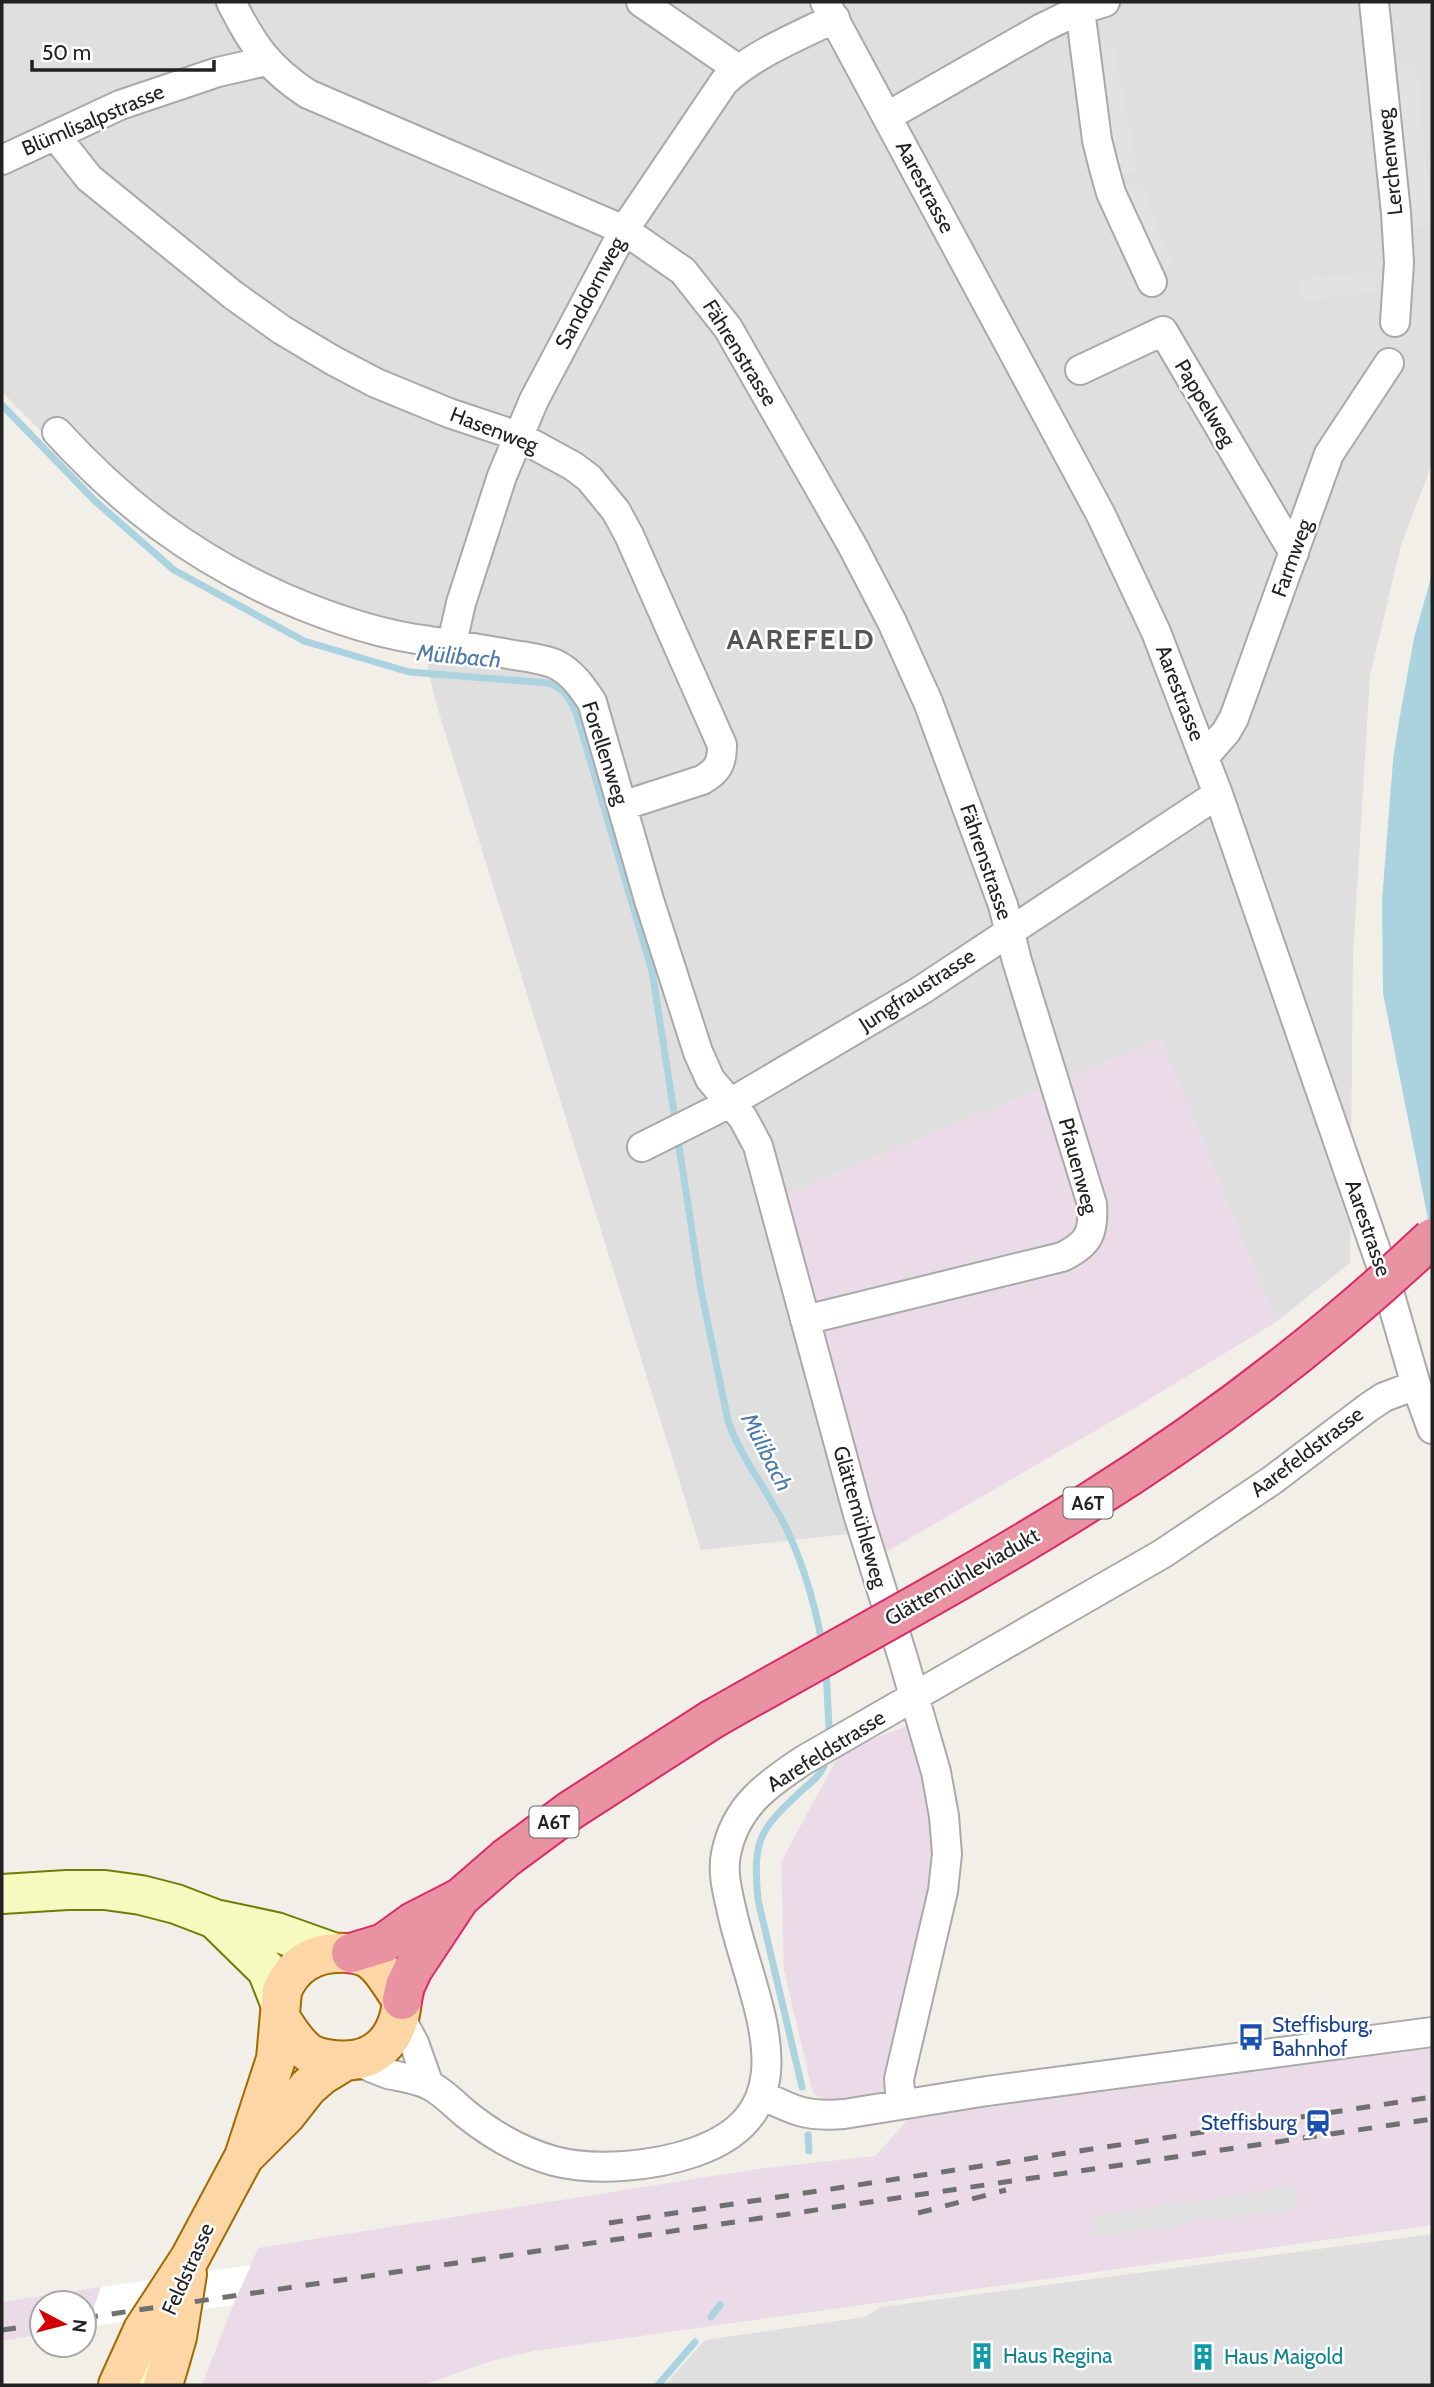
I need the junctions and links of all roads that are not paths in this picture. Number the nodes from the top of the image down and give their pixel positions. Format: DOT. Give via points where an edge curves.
graph roads {
  1 [pos="231,2"];
  2 [pos="641,2"];
  3 [pos="1374,2"];
  4 [pos="1088,4"];
  5 [pos="830,10"];
  6 [pos="266,61"];
  7 [pos="738,69"];
  8 [pos="888,116"];
  9 [pos="55,135"];
  10 [pos="2,160"];
  11 [pos="624,230"];
  12 [pos="1152,282"];
  13 [pos="1395,322"];
  14 [pos="1389,363"];
  15 [pos="1080,370"];
  16 [pos="57,432"];
  17 [pos="518,436"];
  18 [pos="1294,554"];
  19 [pos="452,643"];
  20 [pos="1205,756"];
  21 [pos="1218,794"];
  22 [pos="622,806"];
  23 [pos="1010,930"];
  24 [pos="730,1103"];
  25 [pos="642,1147"];
  26 [pos="1432,1238"];
  27 [pos="804,1321"];
  28 [pos="1416,1385"];
  29 [pos="1432,1429"];
  30 [pos="914,1696"];
  31 [pos="2,1894"];
  32 [pos="460,1898"];
  33 [pos="215,1919"];
  34 [pos="343,1953"];
  35 [pos="401,2009"];
  36 [pos="281,2011"];
  37 [pos="1432,2032"];
  38 [pos="349,2061"];
  39 [pos="429,2085"];
  40 [pos="762,2095"];
  41 [pos="901,2104"];
  42 [pos="244,2157"];
  43 [pos="190,2258"];
  44 [pos="118,2385"];
  45 [pos="142,2385"];
  46 [pos="163,2385"];
  1 -- 6 [label="street, Fährenstrasse"];
  2 -- 7 [label="street"];
  3 -- 13 [label="street, Lerchenweg" via="1396,213"];
  4 -- 8 [label="street"];
  4 -- 12 [label="street" via="1097,140 1111,193"];
  5 -- 7 [label="street, Sanddornweg"];
  5 -- 8 [label="street, Aarestrasse"];
  6 -- 9 [label="street, Blümlisalpstrasse" via="157,92"];
  6 -- 11 [label="street, Fährenstrasse" via="308,94"];
  7 -- 11 [label="street, Sanddornweg" via="712,99"];
  8 -- 20 [label="street, Aarestrasse" via="1101,515 1156,632"];
  9 -- 10 [label="street, Blümlisalpstrasse"];
  9 -- 17 [label="street, Hasenweg" via="89,178 282,330 376,383"];
  11 -- 17 [label="street, Sanddornweg"];
  11 -- 23 [label="street, Fährenstrasse" via="683,271 728,328 852,545 928,702"];
  14 -- 18 [label="street, Farmweg" via="1329,454"];
  15 -- 18 [label="street, Pappelweg" via="1163,331"];
  16 -- 19 [label="street, Forellenweg" via="127,502 230,572 284,598 371,628"];
  17 -- 19 [label="street, Sanddornweg" via="465,590"];
  17 -- 22 [label="street, Hasenweg" via="573,466 617,511 722,745 719,766 702,780"];
  18 -- 20 [label="street, Farmweg" via="1231,726"];
  19 -- 22 [label="street, Forellenweg" via="535,659 571,675 592,702"];
  20 -- 21 [label="street, Aarestrasse"];
  21 -- 23 [label="street, Jungfraustrasse"];
  21 -- 28 [label="street, Aarestrasse" via="1383,1271"];
  22 -- 24 [label="street, Forellenweg" via="698,1052 710,1079"];
  23 -- 24 [label="street, Jungfraustrasse" via="920,990"];
  23 -- 27 [label="street, Pfauenweg" via="1092,1203 1089,1237 1079,1249 1062,1257"];
  24 -- 25 [label="street, Jungfraustrasse"];
  24 -- 27 [label="street, Glättemühleweg" via="758,1146"];
  26 -- 32 [label="highway, Glättemühleviadukt / A6T, bridge" via="1288,1362 1161,1455 1035,1536 711,1720 570,1810"];
  27 -- 30 [label="street, Glättemühleweg"];
  28 -- 29 [label="street, Aarestrasse"];
  28 -- 30 [label="street, Aarefeldstrasse" via="1384,1397 1162,1554"];
  30 -- 40 [label="street, Aarefeldstrasse" via="778,1777 753,1798 734,1825 725,1857 729,1899 766,2042 768,2065"];
  30 -- 41 [label="street, Glättemühleweg" via="936,1772 947,1854 943,1891 899,2079"];
  31 -- 33 [label="main road" via="105,1890 176,1904"];
  32 -- 34 [label="highway, A6T" via="384,1942"];
  32 -- 35 [label="highway, A6T" via="413,1969"];
  33 -- 34 [label="main road"];
  33 -- 36 [label="main road" via="267,1970"];
  34 -- 35 [label="main road" via="369,1958 384,1974"];
  34 -- 36 [label="main road" via="312,1958 299,1966 286,1982"];
  35 -- 38 [label="main road" via="395,2031 379,2049"];
  35 -- 39 [label="street"];
  36 -- 38 [label="main road" via="298,2043 310,2053"];
  36 -- 42 [label="main road, Feldstrasse" via="276,2059"];
  37 -- 41 [label="street"];
  38 -- 39 [label="street, Aarefeldstrasse"];
  38 -- 42 [label="main road, Feldstrasse" via="322,2075"];
  39 -- 40 [label="street, Aarefeldstrasse" via="516,2146 556,2161 587,2166 652,2161 715,2145 742,2125"];
  40 -- 41 [label="street" via="804,2114 824,2116"];
  42 -- 43 [label="main road, Feldstrasse"];
  43 -- 44 [label="main road" via="143,2330"];
  43 -- 45 [label="main road, Feldstrasse"];
  43 -- 46 [label="main road" via="177,2337"];
}
